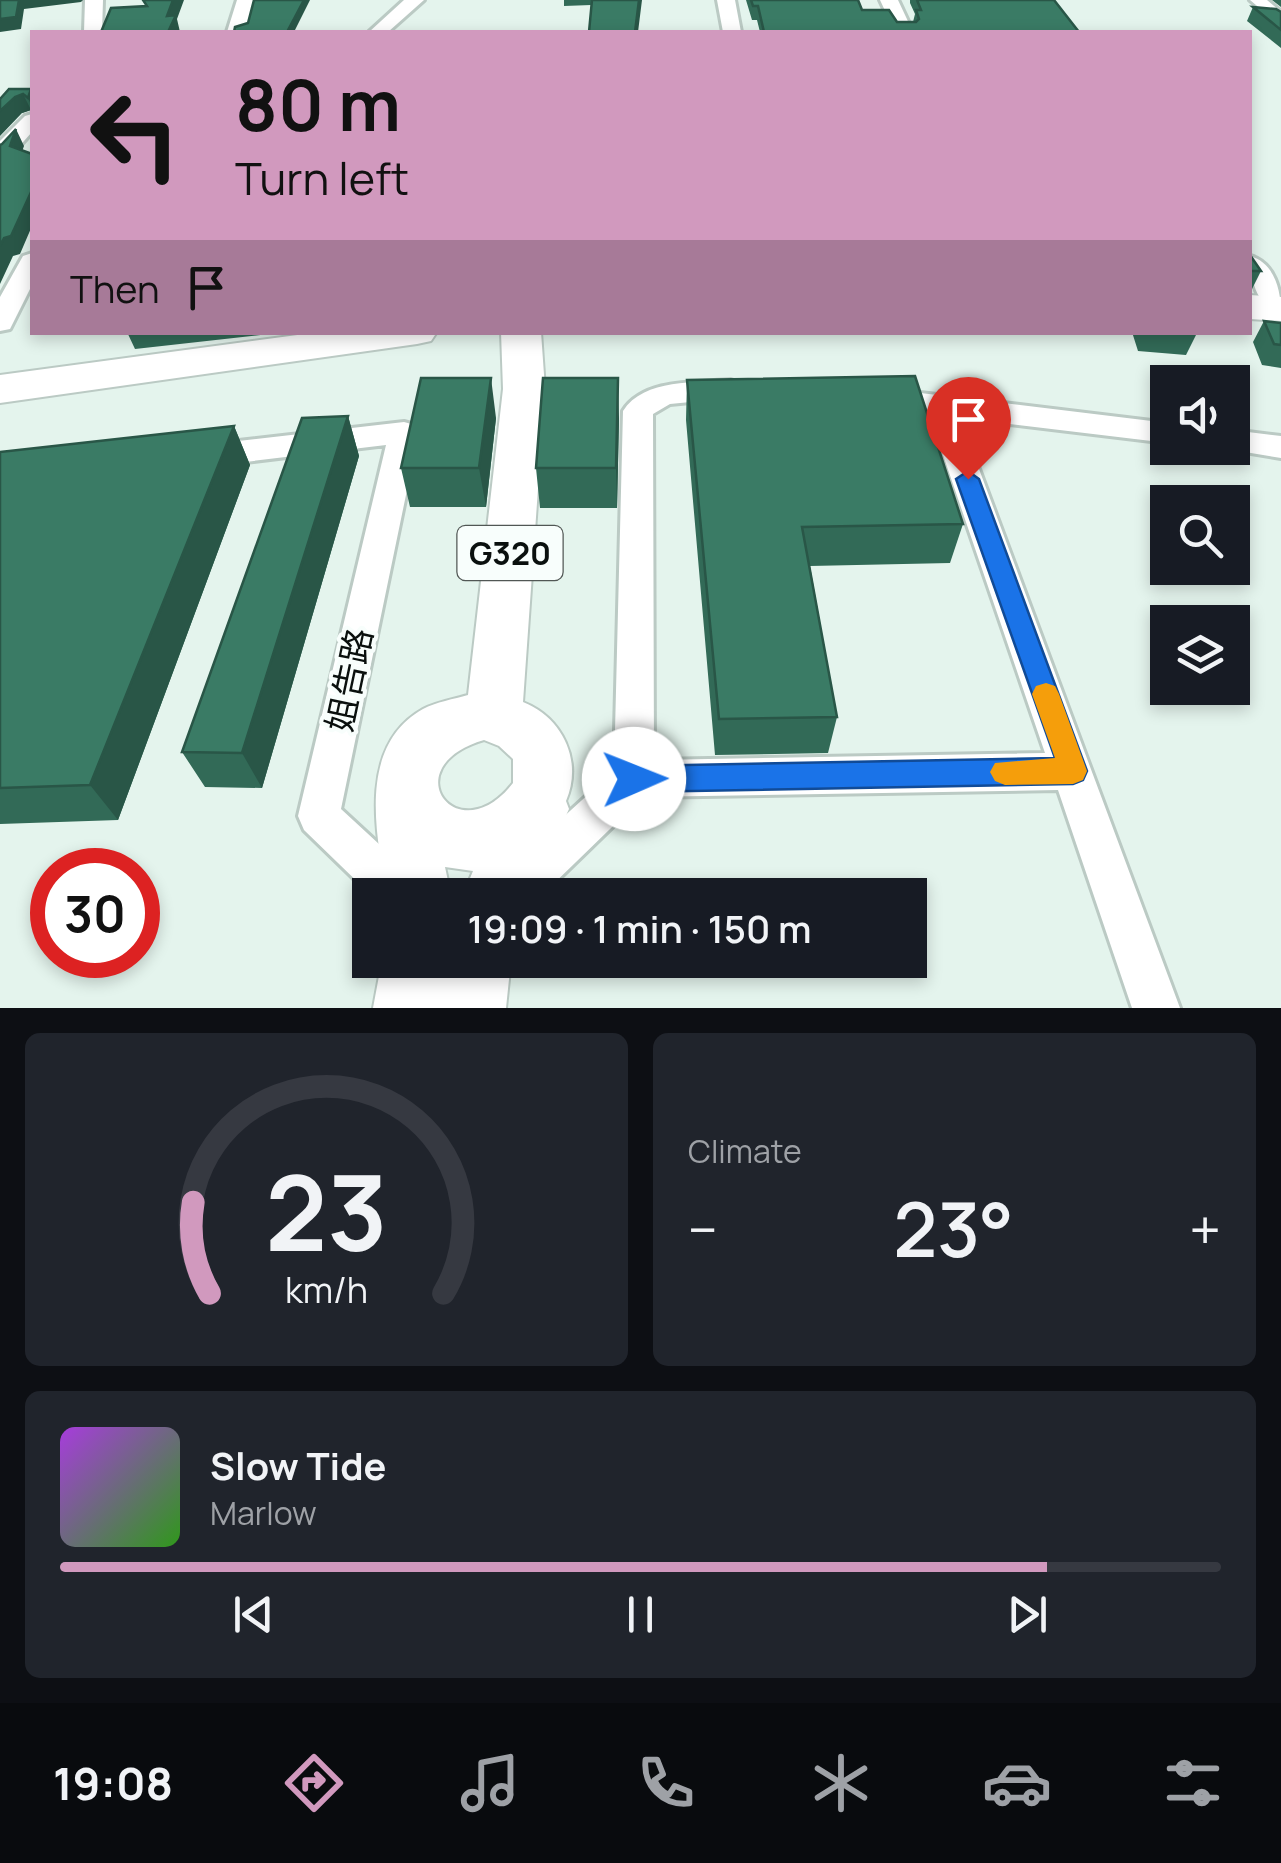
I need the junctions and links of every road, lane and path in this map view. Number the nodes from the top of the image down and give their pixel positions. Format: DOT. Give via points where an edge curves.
graph roads {
  1 [pos="94,0"];
  2 [pos="246,0"];
  3 [pos="415,0"];
  4 [pos="726,0"];
  5 [pos="889,0"];
  6 [pos="1258,1"];
  7 [pos="1281,21"];
  8 [pos="93,30"];
  9 [pos="237,30"];
  10 [pos="380,30"];
  11 [pos="732,30"];
  12 [pos="903,30"];
  13 [pos="30,122"];
  14 [pos="0,154"];
  15 [pos="30,265"];
  16 [pos="1252,267"];
  17 [pos="1252,307"];
  18 [pos="1281,307"];
  19 [pos="0,323"];
  20 [pos="395,335"];
  21 [pos="521,335"];
  22 [pos="756,388"];
  23 [pos="0,389"];
  24 [pos="847,394"];
  25 [pos="941,406"];
  26 [pos="1150,431"];
  27 [pos="1250,443"];
  28 [pos="1281,447"];
  29 [pos="178,459"];
  30 [pos="494,717"];
  31 [pos="1073,771"];
  32 [pos="407,778"];
  33 [pos="634,779"];
  34 [pos="543,781"];
  35 [pos="384,878"];
  36 [pos="416,878"];
  37 [pos="504,878"];
  38 [pos="528,878"];
  39 [pos="413,978"];
  40 [pos="474,978"];
  41 [pos="408,1008"];
  42 [pos="471,1008"];
  43 [pos="1156,1008"];
  1 -- 8 [label="street"];
  2 -- 9 [label="street"];
  3 -- 10 [label="street"];
  4 -- 11 [label="street"];
  5 -- 12 [label="street"];
  6 -- 7 [label="street"];
  13 -- 14 [label="street"];
  15 -- 19 [label="street"];
  16 -- 18 [label="street"];
  17 -- 18 [label="highway"];
  20 -- 23 [label="highway"];
  21 -- 30 [label="highway, G320" via="524,389"];
  22 -- 33 [label="street" via="659,397 638,411"];
  24 -- 25 [label="street"];
  25 -- 26 [label="street"];
  25 -- 31 [label="street"];
  27 -- 28 [label="street"];
  29 -- 35 [label="street, 姐告路" via="404,432 319,816"];
  30 -- 32 [label="highway" via="442,726 425,740"];
  30 -- 34 [label="highway" via="536,742"];
  31 -- 33 [label="street"];
  31 -- 43 [label="street"];
  32 -- 34 [label="highway" via="408,798 434,831 478,840 522,820"];
  32 -- 36 [label="highway" via="404,818"];
  33 -- 38 [label="street"];
  34 -- 37 [label="highway" via="537,818"];
  39 -- 41 [label="highway"];
  40 -- 42 [label="highway"];
}
